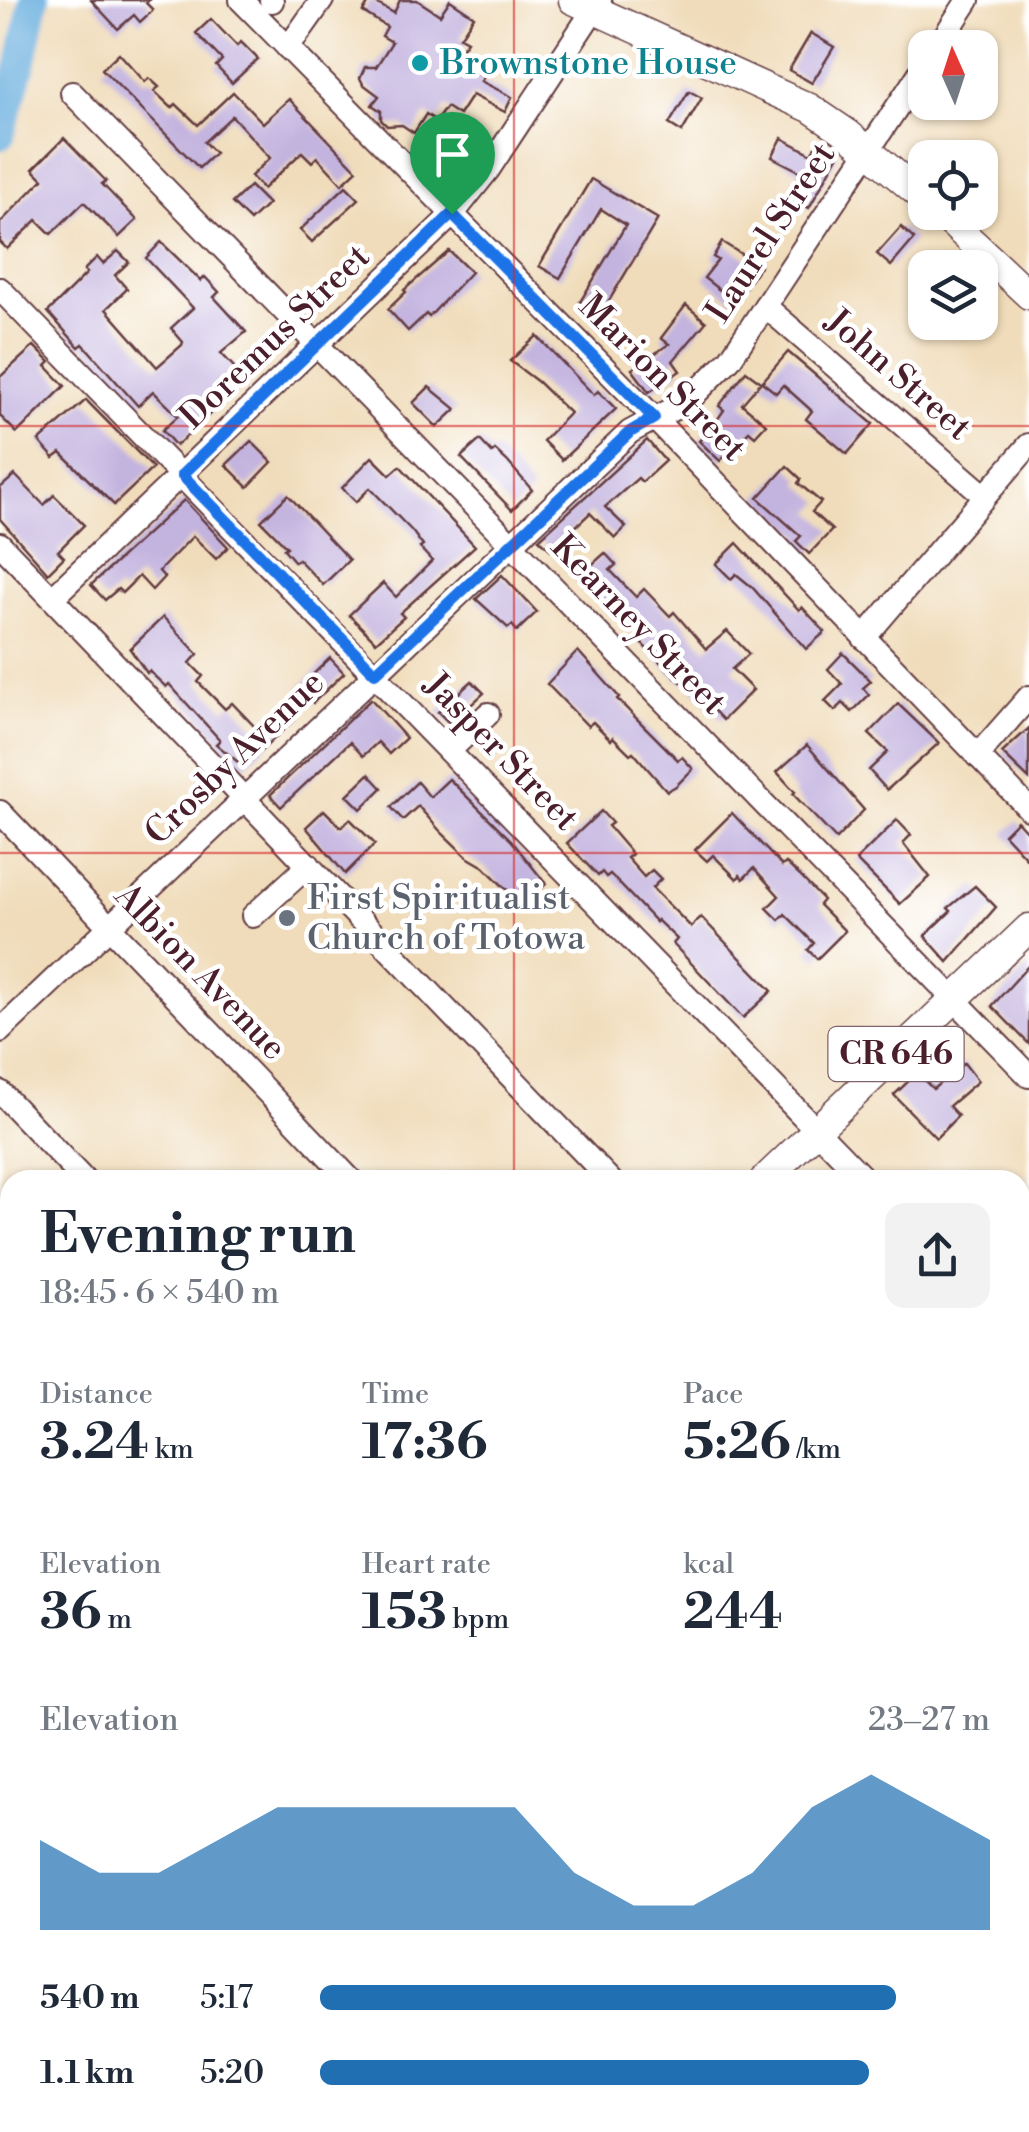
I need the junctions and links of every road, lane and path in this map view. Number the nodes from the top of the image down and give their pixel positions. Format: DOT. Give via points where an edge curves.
graph roads {
  1 [pos="241,0"];
  2 [pos="322,0"];
  3 [pos="968,0"];
  4 [pos="589,3"];
  5 [pos="269,5"];
  6 [pos="948,30"];
  7 [pos="288,48"];
  8 [pos="908,91"];
  9 [pos="72,93"];
  10 [pos="868,151"];
  11 [pos="908,185"];
  12 [pos="452,214"];
  13 [pos="959,230"];
  14 [pos="0,289"];
  15 [pos="1029,295"];
  16 [pos="764,306"];
  17 [pos="318,346"];
  18 [pos="654,418"];
  19 [pos="1029,445"];
  20 [pos="182,475"];
  21 [pos="985,496"];
  22 [pos="0,544"];
  23 [pos="510,544"];
  24 [pos="53,597"];
  25 [pos="864,638"];
  26 [pos="375,673"];
  27 [pos="1029,697"];
  28 [pos="488,714"];
  29 [pos="450,750"];
  30 [pos="978,756"];
  31 [pos="244,798"];
  32 [pos="1029,809"];
  33 [pos="0,812"];
  34 [pos="309,865"];
  35 [pos="253,916"];
  36 [pos="109,927"];
  37 [pos="1029,928"];
  38 [pos="954,999"];
  39 [pos="0,1031"];
  40 [pos="1029,1076"];
  41 [pos="0,1092"];
  42 [pos="816,1130"];
  43 [pos="74,1170"];
  44 [pos="340,1170"];
  45 [pos="600,1170"];
  46 [pos="774,1170"];
  47 [pos="856,1170"];
  1 -- 5 [label="street, Marion Street"];
  2 -- 7 [label="street"];
  3 -- 6 [label="street"];
  4 -- 10 [label="main road" via="810,108"];
  4 -- 12 [label="street, Doremus Street" via="528,112"];
  5 -- 7 [label="street, Marion Street"];
  7 -- 12 [label="street, Marion Street"];
  8 -- 10 [label="street, Laurel Street"];
  9 -- 17 [label="street, Kearney Street"];
  10 -- 11 [label="main road"];
  10 -- 16 [label="street, Laurel Street"];
  12 -- 17 [label="street, Doremus Street"];
  12 -- 18 [label="street, Marion Street"];
  13 -- 15 [label="main road"];
  14 -- 20 [label="street, Jasper Street"];
  16 -- 18 [label="street, Laurel Street" via="709,384"];
  16 -- 21 [label="street, John Street"];
  17 -- 20 [label="street, Doremus Street"];
  17 -- 23 [label="street, Kearney Street"];
  18 -- 23 [label="street, Crosby Avenue" via="630,432"];
  18 -- 25 [label="street, Marion Street"];
  19 -- 21 [label="street"];
  20 -- 24 [label="street, Doremus Street"];
  20 -- 26 [label="street, Jasper Street"];
  21 -- 25 [label="street"];
  22 -- 24 [label="street"];
  23 -- 26 [label="street, Crosby Avenue"];
  23 -- 38 [label="street, Kearney Street"];
  24 -- 31 [label="street"];
  25 -- 30 [label="street, Marion Street"];
  26 -- 29 [label="street, Jasper Street"];
  26 -- 31 [label="street, Crosby Avenue"];
  27 -- 30 [label="street"];
  28 -- 29 [label="street"];
  29 -- 42 [label="street, Jasper Street"];
  30 -- 32 [label="street, Marion Street"];
  31 -- 34 [label="street"];
  31 -- 36 [label="street, Crosby Avenue"];
  33 -- 36 [label="street, Albion Avenue"];
  34 -- 35 [label="street"];
  34 -- 45 [label="street"];
  36 -- 39 [label="street, Crosby Avenue"];
  36 -- 44 [label="street, Albion Avenue"];
  37 -- 38 [label="main road, CR 646"];
  38 -- 40 [label="street, Kearney Street"];
  38 -- 42 [label="main road, CR 646"];
  41 -- 43 [label="street"];
  42 -- 46 [label="main road, CR 646"];
  42 -- 47 [label="street, Jasper Street"];
}
